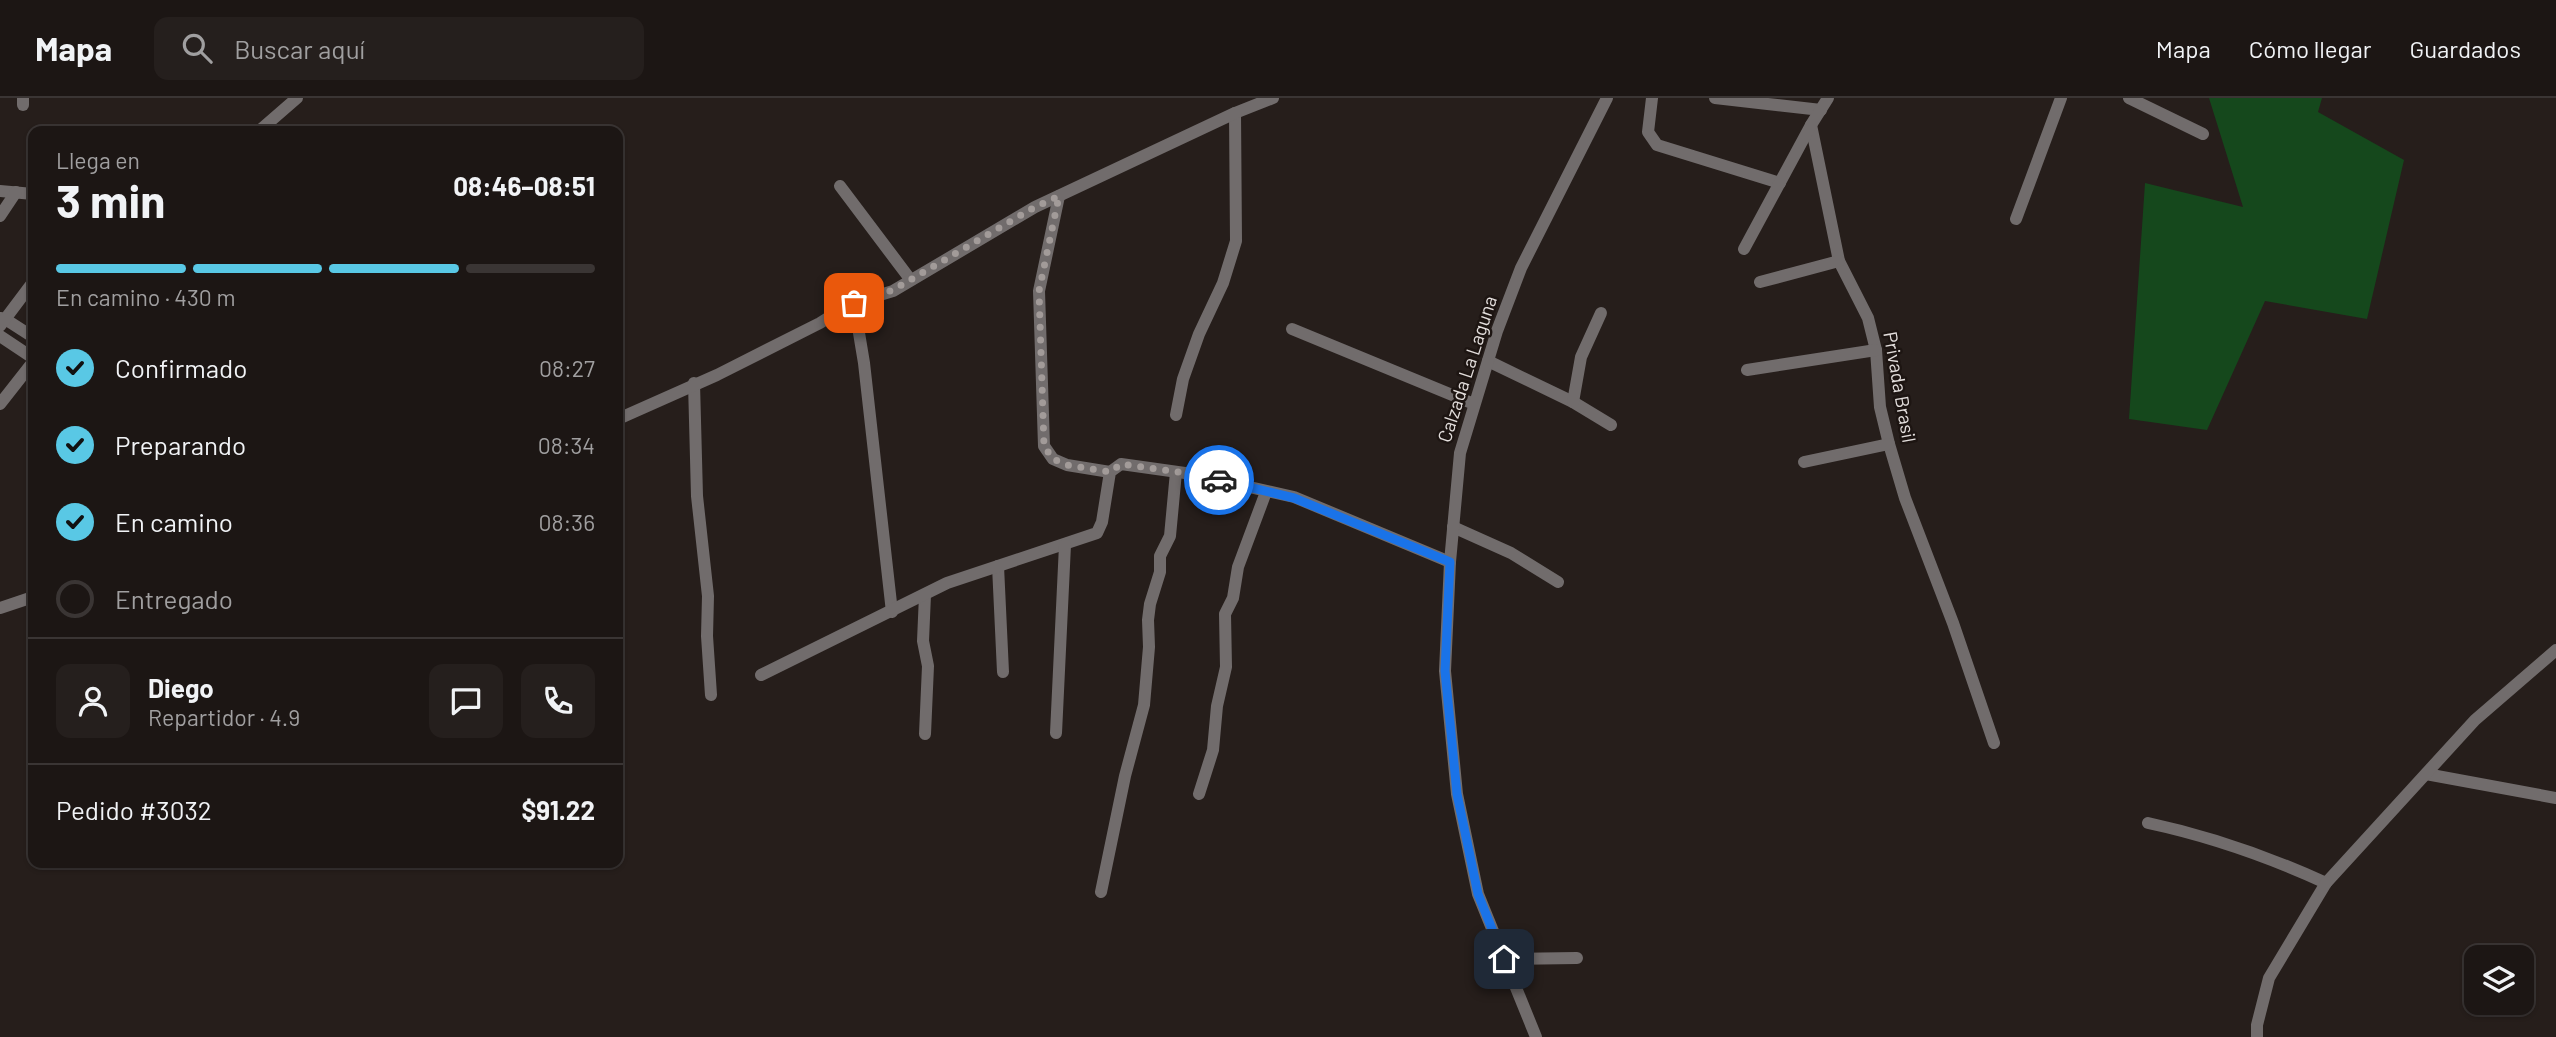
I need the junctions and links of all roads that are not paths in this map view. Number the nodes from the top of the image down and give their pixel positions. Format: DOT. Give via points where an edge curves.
graph roads {
  1 [pos="297,98"];
  2 [pos="1273,98"];
  3 [pos="1607,98"];
  4 [pos="1652,98"];
  5 [pos="1716,98"];
  6 [pos="1828,98"];
  7 [pos="2061,98"];
  8 [pos="2129,98"];
  9 [pos="1821,110"];
  10 [pos="1235,113"];
  11 [pos="1811,125"];
  12 [pos="265,126"];
  13 [pos="2203,134"];
  14 [pos="1780,183"];
  15 [pos="841,186"];
  16 [pos="0,191"];
  17 [pos="16,192"];
  18 [pos="28,193"];
  19 [pos="1059,196"];
  20 [pos="0,216"];
  21 [pos="2017,219"];
  22 [pos="1744,249"];
  23 [pos="1839,261"];
  24 [pos="910,279"];
  25 [pos="1760,282"];
  26 [pos="28,288"];
  27 [pos="854,303"];
  28 [pos="1601,313"];
  29 [pos="2,321"];
  30 [pos="1292,329"];
  31 [pos="28,334"];
  32 [pos="0,336"];
  33 [pos="1876,350"];
  34 [pos="28,356"];
  35 [pos="1488,361"];
  36 [pos="28,367"];
  37 [pos="1747,370"];
  38 [pos="694,383"];
  39 [pos="1573,402"];
  40 [pos="0,404"];
  41 [pos="1474,404"];
  42 [pos="1176,415"];
  43 [pos="623,417"];
  44 [pos="1611,425"];
  45 [pos="1889,444"];
  46 [pos="1804,462"];
  47 [pos="1110,472"];
  48 [pos="1175,472"];
  49 [pos="1266,492"];
  50 [pos="1453,527"];
  51 [pos="1065,545"];
  52 [pos="1450,562"];
  53 [pos="998,566"];
  54 [pos="1558,582"];
  55 [pos="925,595"];
  56 [pos="28,599"];
  57 [pos="1,611"];
  58 [pos="892,612"];
  59 [pos="2556,650"];
  60 [pos="1003,672"];
  61 [pos="761,675"];
  62 [pos="711,695"];
  63 [pos="1056,733"];
  64 [pos="925,734"];
  65 [pos="1994,743"];
  66 [pos="2426,774"];
  67 [pos="1199,794"];
  68 [pos="2556,798"];
  69 [pos="2148,823"];
  70 [pos="2326,883"];
  71 [pos="1101,892"];
  72 [pos="1577,958"];
  73 [pos="1504,959"];
  74 [pos="1536,1037"];
  75 [pos="2257,1037"];
  1 -- 12 [label="street"];
  2 -- 10 [label="street"];
  3 -- 35 [label="street, Calzada La Laguna" via="1521,268"];
  4 -- 14 [label="street" via="1648,132 1657,145"];
  5 -- 9 [label="street"];
  6 -- 9 [label="street"];
  7 -- 21 [label="street"];
  8 -- 13 [label="street"];
  9 -- 11 [label="street"];
  10 -- 19 [label="street"];
  10 -- 42 [label="street" via="1236,241 1183,379"];
  11 -- 14 [label="street"];
  11 -- 23 [label="street, Privada Brasil"];
  14 -- 22 [label="street"];
  15 -- 24 [label="street"];
  16 -- 17 [label="street"];
  17 -- 18 [label="street"];
  17 -- 20 [label="street"];
  19 -- 24 [label="street"];
  19 -- 47 [label="street" via="1039,291 1044,446 1053,459 1067,465"];
  23 -- 25 [label="street"];
  23 -- 33 [label="street, Privada Brasil" via="1868,317"];
  24 -- 27 [label="street"];
  26 -- 29 [label="street"];
  27 -- 38 [label="street"];
  27 -- 58 [label="street"];
  28 -- 39 [label="street" via="1581,357"];
  29 -- 31 [label="street"];
  30 -- 41 [label="street"];
  32 -- 34 [label="street"];
  33 -- 37 [label="street"];
  33 -- 45 [label="street, Privada Brasil" via="1880,407"];
  35 -- 39 [label="street"];
  35 -- 41 [label="street, Calzada La Laguna"];
  36 -- 40 [label="street"];
  38 -- 43 [label="street"];
  38 -- 62 [label="street"];
  39 -- 44 [label="street"];
  41 -- 50 [label="street, Calzada La Laguna" via="1460,453"];
  45 -- 46 [label="street"];
  45 -- 65 [label="street, Privada Brasil"];
  47 -- 48 [label="street" via="1121,464"];
  47 -- 51 [label="street" via="1097,533"];
  48 -- 49 [label="street"];
  48 -- 71 [label="street" via="1170,536 1160,556 1150,604 1144,705"];
  49 -- 52 [label="street" via="1294,498"];
  49 -- 67 [label="street" via="1225,614 1226,667 1213,750"];
  50 -- 52 [label="street, Calzada La Laguna"];
  50 -- 54 [label="street" via="1518,557"];
  51 -- 53 [label="street"];
  51 -- 63 [label="street"];
  52 -- 73 [label="street, Calzada La Laguna" via="1445,671 1457,794 1478,894"];
  53 -- 55 [label="street"];
  53 -- 60 [label="street"];
  55 -- 58 [label="street"];
  55 -- 64 [label="street"];
  56 -- 57 [label="street"];
  58 -- 61 [label="street"];
  59 -- 66 [label="street" via="2475,720"];
  66 -- 68 [label="street"];
  66 -- 70 [label="street"];
  69 -- 70 [label="street" via="2284,864"];
  70 -- 75 [label="street" via="2269,978"];
  72 -- 73 [label="street"];
  73 -- 74 [label="street, Calzada La Laguna"];
}
